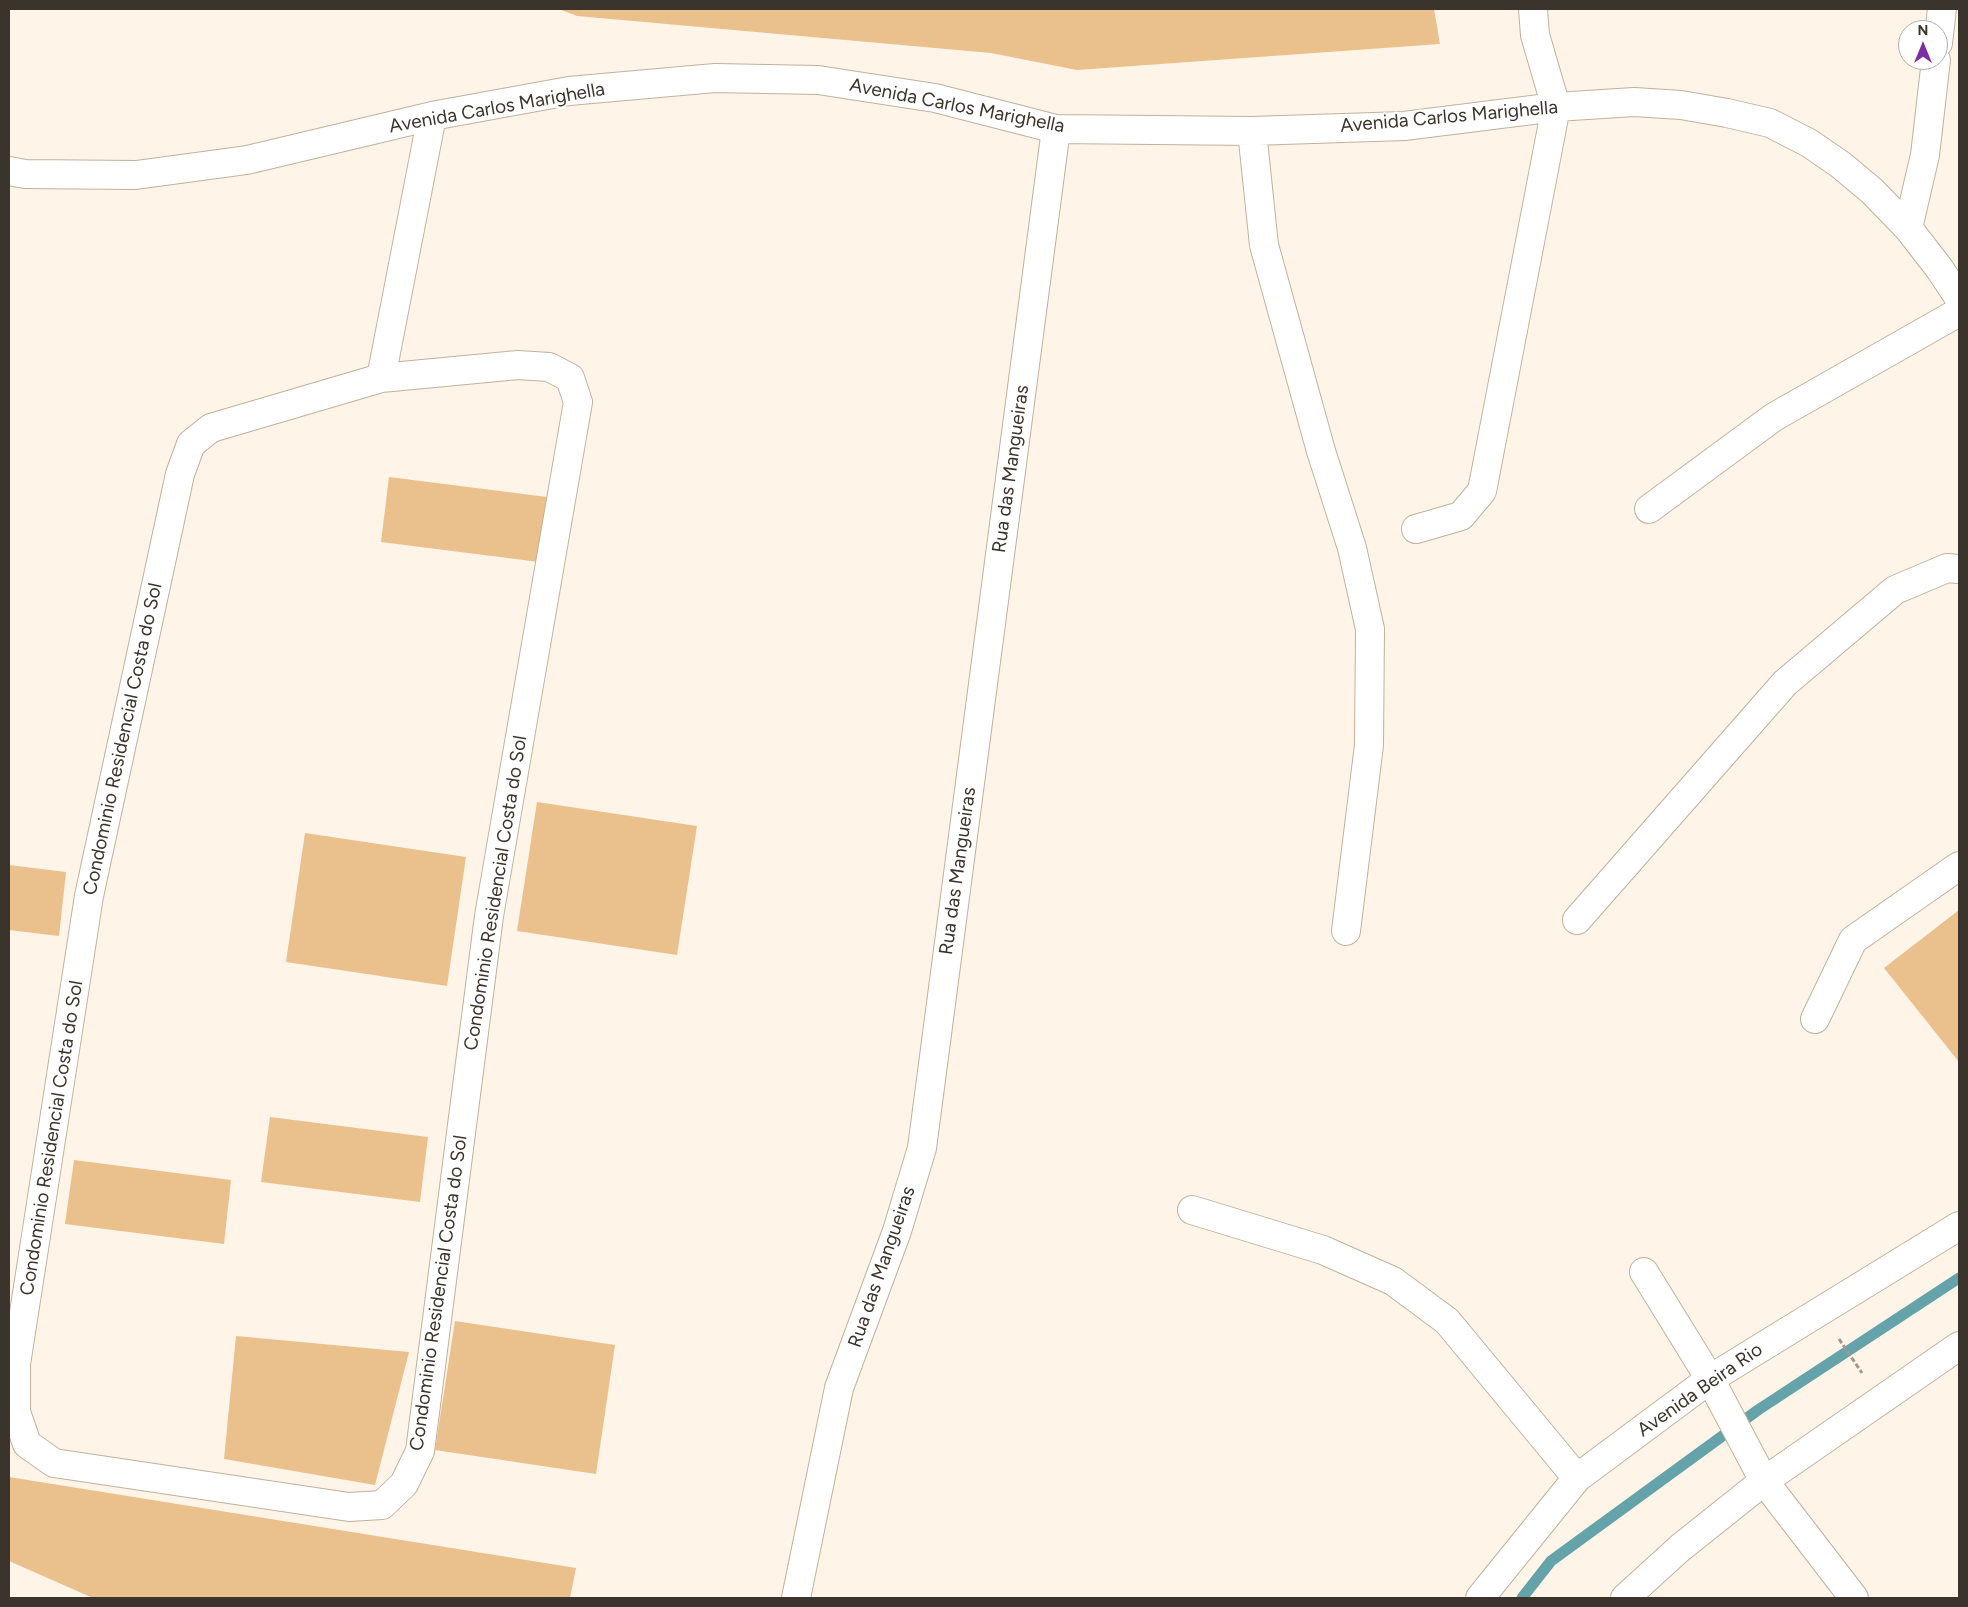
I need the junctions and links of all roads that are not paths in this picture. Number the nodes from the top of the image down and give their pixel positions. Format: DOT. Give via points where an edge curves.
graph roads {
  1 [pos="1533,9"];
  2 [pos="1935,70"];
  3 [pos="1556,107"];
  4 [pos="432,116"];
  5 [pos="1056,129"];
  6 [pos="1252,132"];
  7 [pos="9,171"];
  8 [pos="1908,228"];
  9 [pos="1959,298"];
  10 [pos="1959,312"];
  11 [pos="381,378"];
  12 [pos="1649,509"];
  13 [pos="1416,529"];
  14 [pos="1959,568"];
  15 [pos="1959,866"];
  16 [pos="1577,920"];
  17 [pos="1346,931"];
  18 [pos="1815,1019"];
  19 [pos="1192,1210"];
  20 [pos="1959,1226"];
  21 [pos="1644,1272"];
  22 [pos="1959,1346"];
  23 [pos="1710,1379"];
  24 [pos="1577,1478"];
  25 [pos="1764,1481"];
  26 [pos="796,1598"];
  27 [pos="1480,1598"];
  28 [pos="1624,1598"];
  29 [pos="1854,1598"];
  1 -- 3 [label="street" via="1535,35"];
  2 -- 8 [label="street" via="1925,155"];
  3 -- 6 [label="street, Avenida Carlos Marighella" via="1404,126"];
  3 -- 8 [label="street, Avenida Carlos Marighella" via="1634,102 1681,105 1770,123 1809,143 1841,165"];
  3 -- 13 [label="street" via="1482,492 1461,516"];
  4 -- 5 [label="street, Avenida Carlos Marighella" via="569,91 715,78 818,80 934,98"];
  4 -- 7 [label="street, Avenida Carlos Marighella" via="247,160 136,175"];
  4 -- 11 [label="street"];
  5 -- 6 [label="street, Avenida Carlos Marighella"];
  5 -- 26 [label="street, Rua das Mangueiras" via="922,1148 897,1231 839,1388"];
  6 -- 17 [label="street" via="1264,244 1321,450 1352,548 1370,629 1369,745"];
  8 -- 9 [label="street, Avenida Carlos Marighella"];
  10 -- 12 [label="street" via="1774,417"];
  11 -- 11 [label="street, Condominio Residencial Costa do Sol" via="211,428 191,444 180,474 89,896 16,1364 16,1412 27,1444 54,1463 349,1507 382,1505 404,1484 420,1451 489,916 578,402 570,378 549,367 518,365"];
  14 -- 16 [label="street" via="1947,568 1895,590 1785,683"];
  15 -- 18 [label="street" via="1853,940"];
  19 -- 24 [label="street" via="1324,1250 1393,1281 1447,1321"];
  20 -- 23 [label="street, Avenida Beira Rio"];
  21 -- 23 [label="street"];
  22 -- 25 [label="street"];
  23 -- 24 [label="street, Avenida Beira Rio"];
  23 -- 25 [label="street"];
  24 -- 27 [label="street, Avenida Beira Rio"];
  25 -- 28 [label="street"];
  25 -- 29 [label="street"];
}
